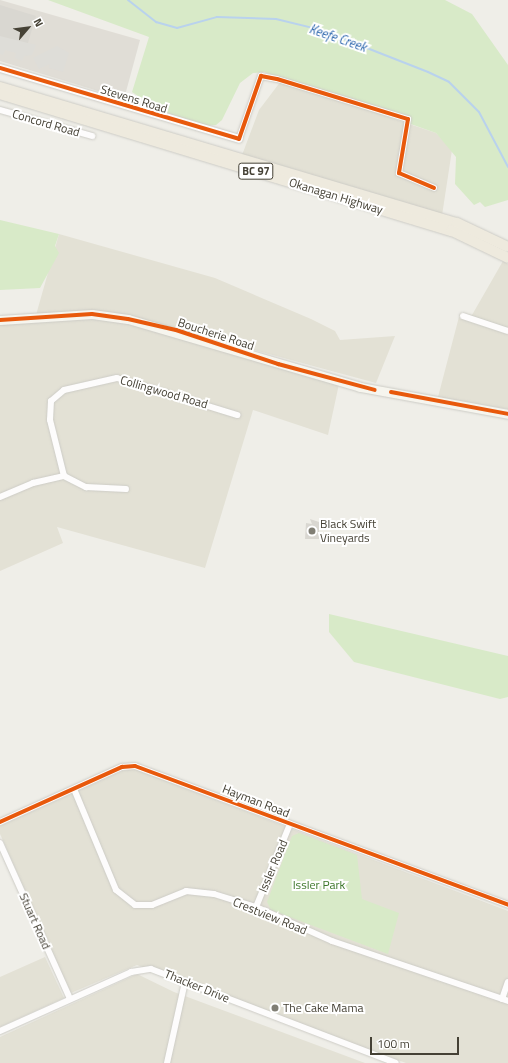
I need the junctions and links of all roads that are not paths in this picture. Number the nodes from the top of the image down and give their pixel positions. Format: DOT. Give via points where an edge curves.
graph roads {
  1 [pos="0,68"];
  2 [pos="0,87"];
  3 [pos="0,94"];
  4 [pos="0,110"];
  5 [pos="92,136"];
  6 [pos="240,139"];
  7 [pos="434,188"];
  8 [pos="508,247"];
  9 [pos="508,258"];
  10 [pos="463,316"];
  11 [pos="0,320"];
  12 [pos="508,331"];
  13 [pos="508,414"];
  14 [pos="237,415"];
  15 [pos="64,476"];
  16 [pos="126,489"];
  17 [pos="0,497"];
  18 [pos="74,789"];
  19 [pos="0,822"];
  20 [pos="290,824"];
  21 [pos="0,843"];
  22 [pos="508,905"];
  23 [pos="256,907"];
  24 [pos="185,982"];
  25 [pos="508,982"];
  26 [pos="70,999"];
  27 [pos="505,1000"];
  28 [pos="0,1031"];
  29 [pos="167,1063"];
  30 [pos="396,1063"];
  1 -- 6 [label="street, Stevens Road"];
  2 -- 8 [label="highway, Okanagan Highway / BC 97" via="457,223"];
  3 -- 9 [label="highway, Okanagan Highway / BC 97" via="452,231"];
  4 -- 5 [label="street, Concord Road"];
  6 -- 7 [label="street" via="262,76 408,120 399,173"];
  10 -- 12 [label="street"];
  11 -- 13 [label="main road, Boucherie Road" via="92,314 128,319 360,387"];
  14 -- 15 [label="street, Collingwood Road" via="117,378 64,390 51,401 50,420"];
  15 -- 16 [label="street" via="86,488"];
  15 -- 17 [label="street" via="33,483"];
  18 -- 19 [label="street, Hayman Road"];
  18 -- 20 [label="street, Hayman Road" via="122,767 135,766"];
  18 -- 23 [label="street, Crestview Road" via="116,890 135,905 152,905 178,893 194,891"];
  20 -- 22 [label="street, Hayman Road"];
  20 -- 23 [label="street, Issler Road"];
  21 -- 26 [label="street, Stuart Road"];
  23 -- 27 [label="street, Crestview Road" via="332,941"];
  24 -- 26 [label="street, Thacker Drive" via="145,968"];
  24 -- 29 [label="street"];
  24 -- 30 [label="street, Thacker Drive"];
  25 -- 27 [label="street"];
  26 -- 28 [label="street, Thacker Drive"];
}
